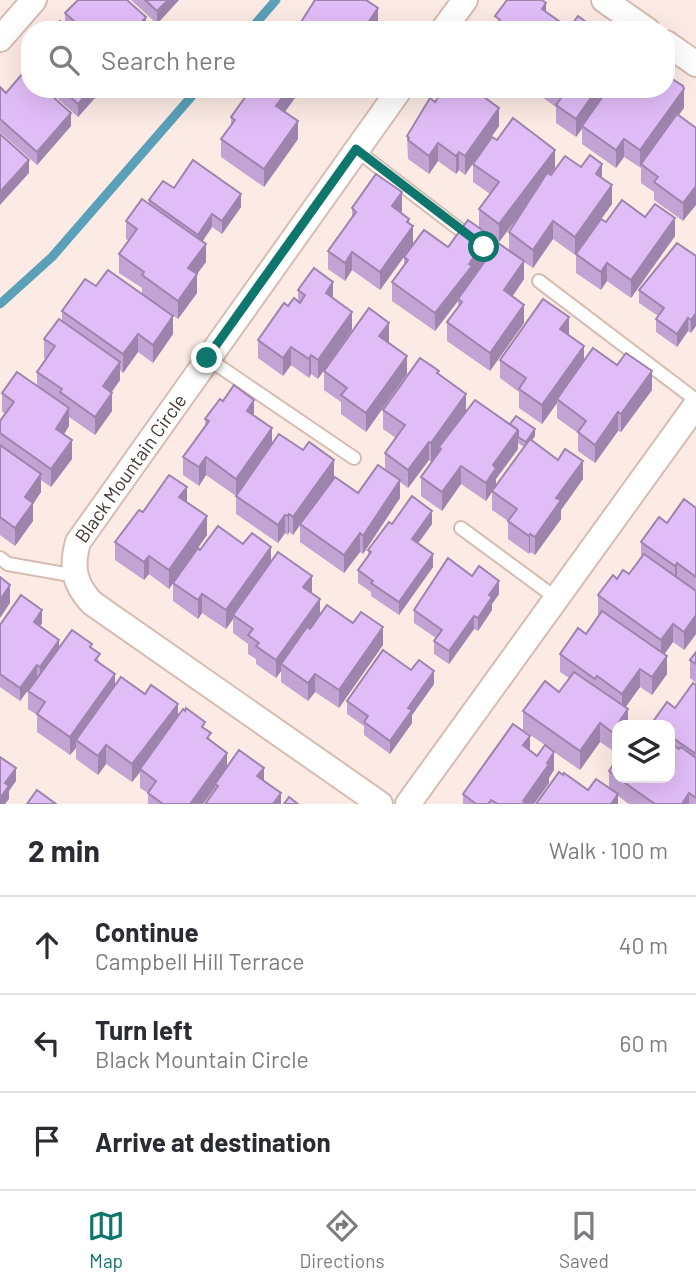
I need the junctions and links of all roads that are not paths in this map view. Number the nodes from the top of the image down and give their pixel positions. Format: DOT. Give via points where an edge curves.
graph roads {
  1 [pos="34,0"];
  2 [pos="465,0"];
  3 [pos="604,0"];
  4 [pos="450,21"];
  5 [pos="634,21"];
  6 [pos="0,39"];
  7 [pos="675,49"];
  8 [pos="696,64"];
  9 [pos="393,98"];
  10 [pos="356,149"];
  11 [pos="484,247"];
  12 [pos="540,281"];
  13 [pos="207,358"];
  14 [pos="696,400"];
  15 [pos="696,405"];
  16 [pos="354,458"];
  17 [pos="461,528"];
  18 [pos="0,558"];
  19 [pos="76,576"];
  20 [pos="556,598"];
  21 [pos="380,804"];
  22 [pos="408,804"];
  1 -- 6 [label="street"];
  2 -- 4 [label="street"];
  3 -- 5 [label="street"];
  7 -- 8 [label="street"];
  9 -- 10 [label="street, Black Mountain Circle"];
  10 -- 11 [label="lane"];
  10 -- 13 [label="street, Black Mountain Circle"];
  12 -- 14 [label="lane"];
  13 -- 16 [label="lane"];
  13 -- 19 [label="street, Black Mountain Circle" via="78,542 73,559"];
  15 -- 20 [label="street"];
  17 -- 20 [label="lane"];
  18 -- 19 [label="lane" via="8,564"];
  19 -- 21 [label="street" via="81,592 92,603"];
  20 -- 22 [label="street"];
}
